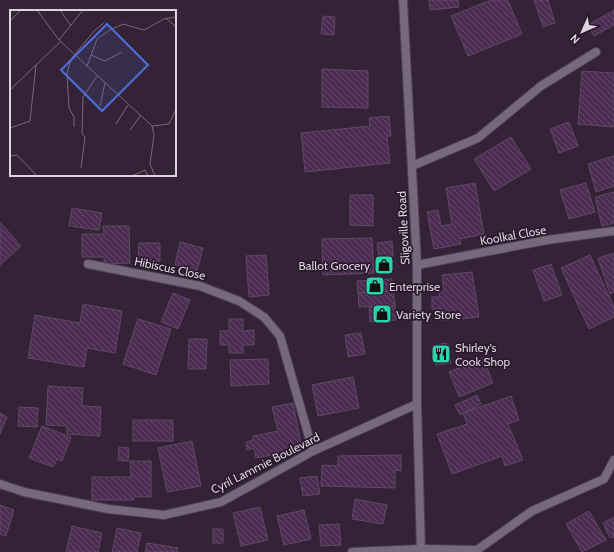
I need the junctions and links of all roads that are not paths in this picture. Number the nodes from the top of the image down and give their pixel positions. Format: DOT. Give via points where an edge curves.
graph roads {
  1 [pos="403,0"];
  2 [pos="596,52"];
  3 [pos="412,166"];
  4 [pos="614,231"];
  5 [pos="88,264"];
  6 [pos="417,265"];
  7 [pos="417,404"];
  8 [pos="313,451"];
  9 [pos="614,460"];
  10 [pos="0,484"];
  11 [pos="421,551"];
  12 [pos="352,552"];
  1 -- 3 [label="street, Sligoville Road"];
  2 -- 3 [label="street" via="541,86 478,138"];
  3 -- 6 [label="street, Sligoville Road"];
  4 -- 6 [label="street, Koolkal Close" via="547,240"];
  5 -- 8 [label="street, Hibiscus Close" via="200,286 239,301 264,316 280,336"];
  6 -- 7 [label="street, Sligoville Road"];
  7 -- 8 [label="street, Cyril Lammie Boulevard"];
  7 -- 11 [label="street, Sligoville Road"];
  8 -- 10 [label="street, Cyril Lammie Boulevard" via="221,502 164,515 108,509 24,492"];
  9 -- 11 [label="street" via="604,479 532,511 477,550"];
  11 -- 12 [label="street"];
}
